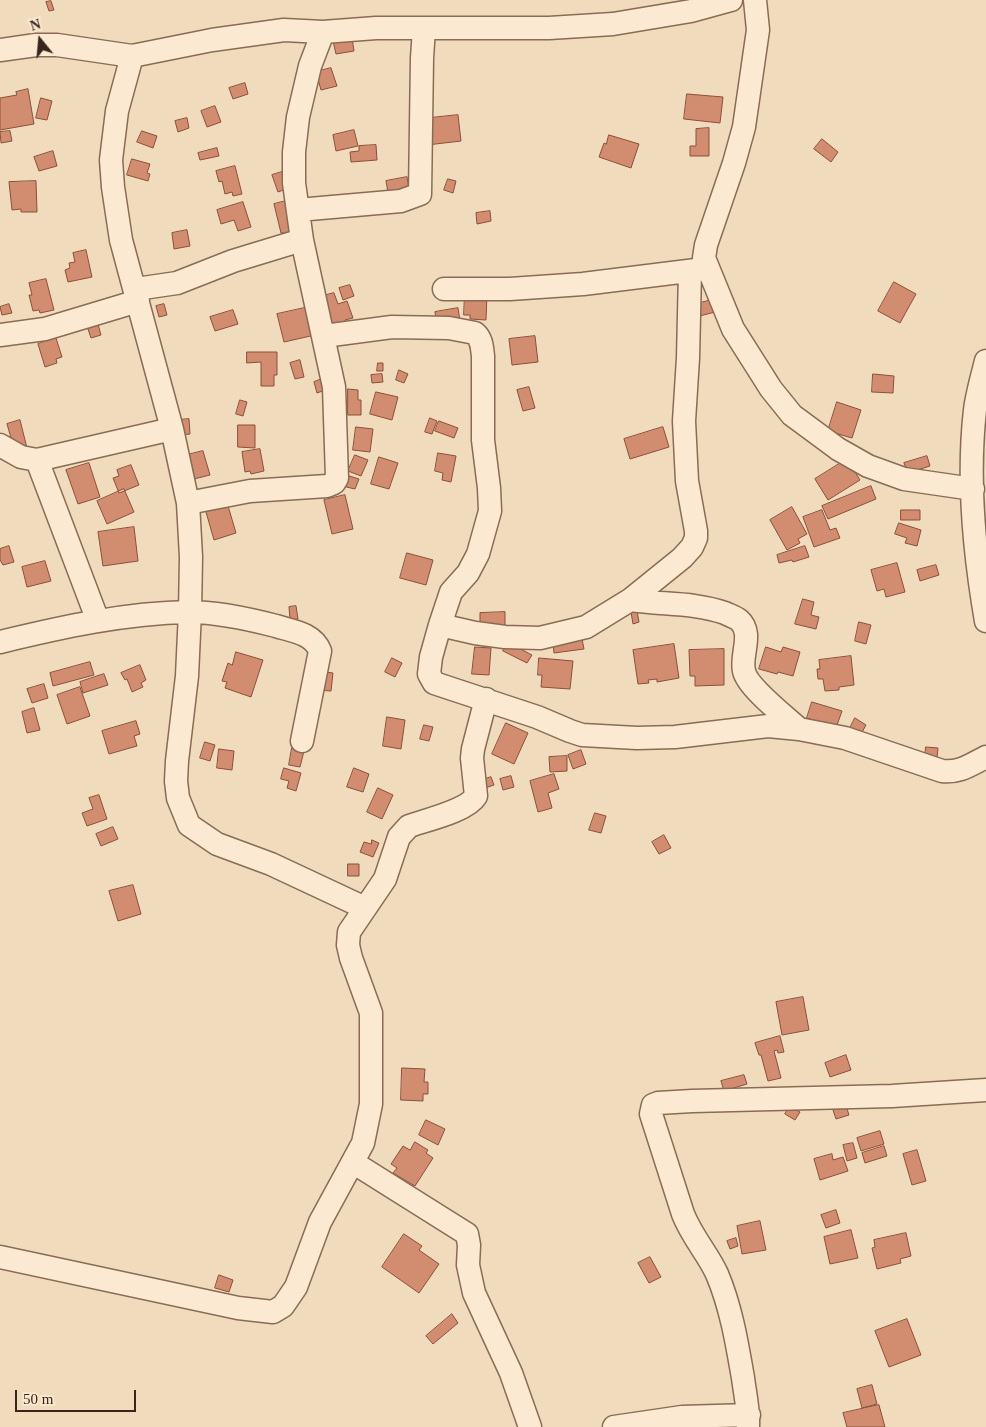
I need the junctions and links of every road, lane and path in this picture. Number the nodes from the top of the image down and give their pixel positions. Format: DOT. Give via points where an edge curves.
graph roads {
  1 [pos="731,0"];
  2 [pos="755,0"];
  3 [pos="424,28"];
  4 [pos="323,32"];
  5 [pos="0,50"];
  6 [pos="132,56"];
  7 [pos="298,210"];
  8 [pos="302,240"];
  9 [pos="699,270"];
  10 [pos="444,289"];
  11 [pos="137,295"];
  12 [pos="0,336"];
  13 [pos="324,336"];
  14 [pos="986,361"];
  15 [pos="172,429"];
  16 [pos="0,445"];
  17 [pos="38,460"];
  18 [pos="973,489"];
  19 [pos="188,503"];
  20 [pos="980,525"];
  21 [pos="630,600"];
  22 [pos="190,612"];
  23 [pos="98,621"];
  24 [pos="986,621"];
  25 [pos="440,625"];
  26 [pos="0,642"];
  27 [pos="486,699"];
  28 [pos="799,729"];
  29 [pos="302,741"];
  30 [pos="986,757"];
  31 [pos="365,908"];
  32 [pos="986,1090"];
  33 [pos="354,1163"];
  34 [pos="0,1256"];
  35 [pos="748,1421"];
  36 [pos="530,1427"];
  37 [pos="614,1427"];
  1 -- 3 [label="street" via="691,11 613,24 549,28"];
  2 -- 9 [label="street" via="758,30 745,119"];
  3 -- 4 [label="street"];
  3 -- 7 [label="street" via="420,194 401,201"];
  4 -- 6 [label="street" via="284,30 247,34"];
  4 -- 7 [label="street" via="310,66 298,117 294,168"];
  5 -- 6 [label="street" via="56,44"];
  6 -- 11 [label="street" via="117,110 111,160 121,240"];
  7 -- 8 [label="street"];
  8 -- 11 [label="street"];
  8 -- 13 [label="street"];
  9 -- 10 [label="street" via="583,284"];
  9 -- 18 [label="street" via="771,389 792,415 838,449 868,466 904,479"];
  9 -- 21 [label="street" via="684,421 687,481 696,538 682,558"];
  11 -- 12 [label="street" via="45,328"];
  11 -- 15 [label="street"];
  13 -- 19 [label="street" via="334,387 336,481 327,486 250,491"];
  13 -- 25 [label="street" via="392,327 449,328 467,330 478,336 483,356 483,440 490,511 478,554 468,573 451,592"];
  14 -- 18 [label="street" via="975,410"];
  15 -- 17 [label="street"];
  15 -- 19 [label="street"];
  16 -- 17 [label="street" via="21,457"];
  17 -- 23 [label="street"];
  18 -- 20 [label="street"];
  19 -- 22 [label="street"];
  20 -- 24 [label="street"];
  21 -- 25 [label="street" via="586,626 540,638 505,637"];
  21 -- 28 [label="street" via="708,608 739,620 746,639 742,663 744,674"];
  22 -- 23 [label="street" via="120,616"];
  22 -- 29 [label="street" via="260,622 312,639 320,656"];
  22 -- 31 [label="street" via="176,781 178,798 189,825 217,844 271,864"];
  23 -- 26 [label="street"];
  25 -- 27 [label="street" via="429,674 433,682"];
  27 -- 28 [label="street" via="570,731 597,736 675,737 768,726"];
  27 -- 31 [label="street" via="473,748 474,799 403,831 385,879"];
  28 -- 30 [label="street" via="845,738 942,771 958,771"];
  31 -- 33 [label="street" via="349,932 348,945 371,1013 372,1046 369,1122 364,1143"];
  32 -- 35 [label="street" via="653,1105 651,1114 688,1229 716,1273 729,1306"];
  33 -- 34 [label="street" via="320,1222 296,1287 283,1306 272,1312 238,1308"];
  33 -- 36 [label="street" via="467,1234 468,1265 474,1293 511,1373"];
  35 -- 37 [label="street" via="682,1417"];
}
